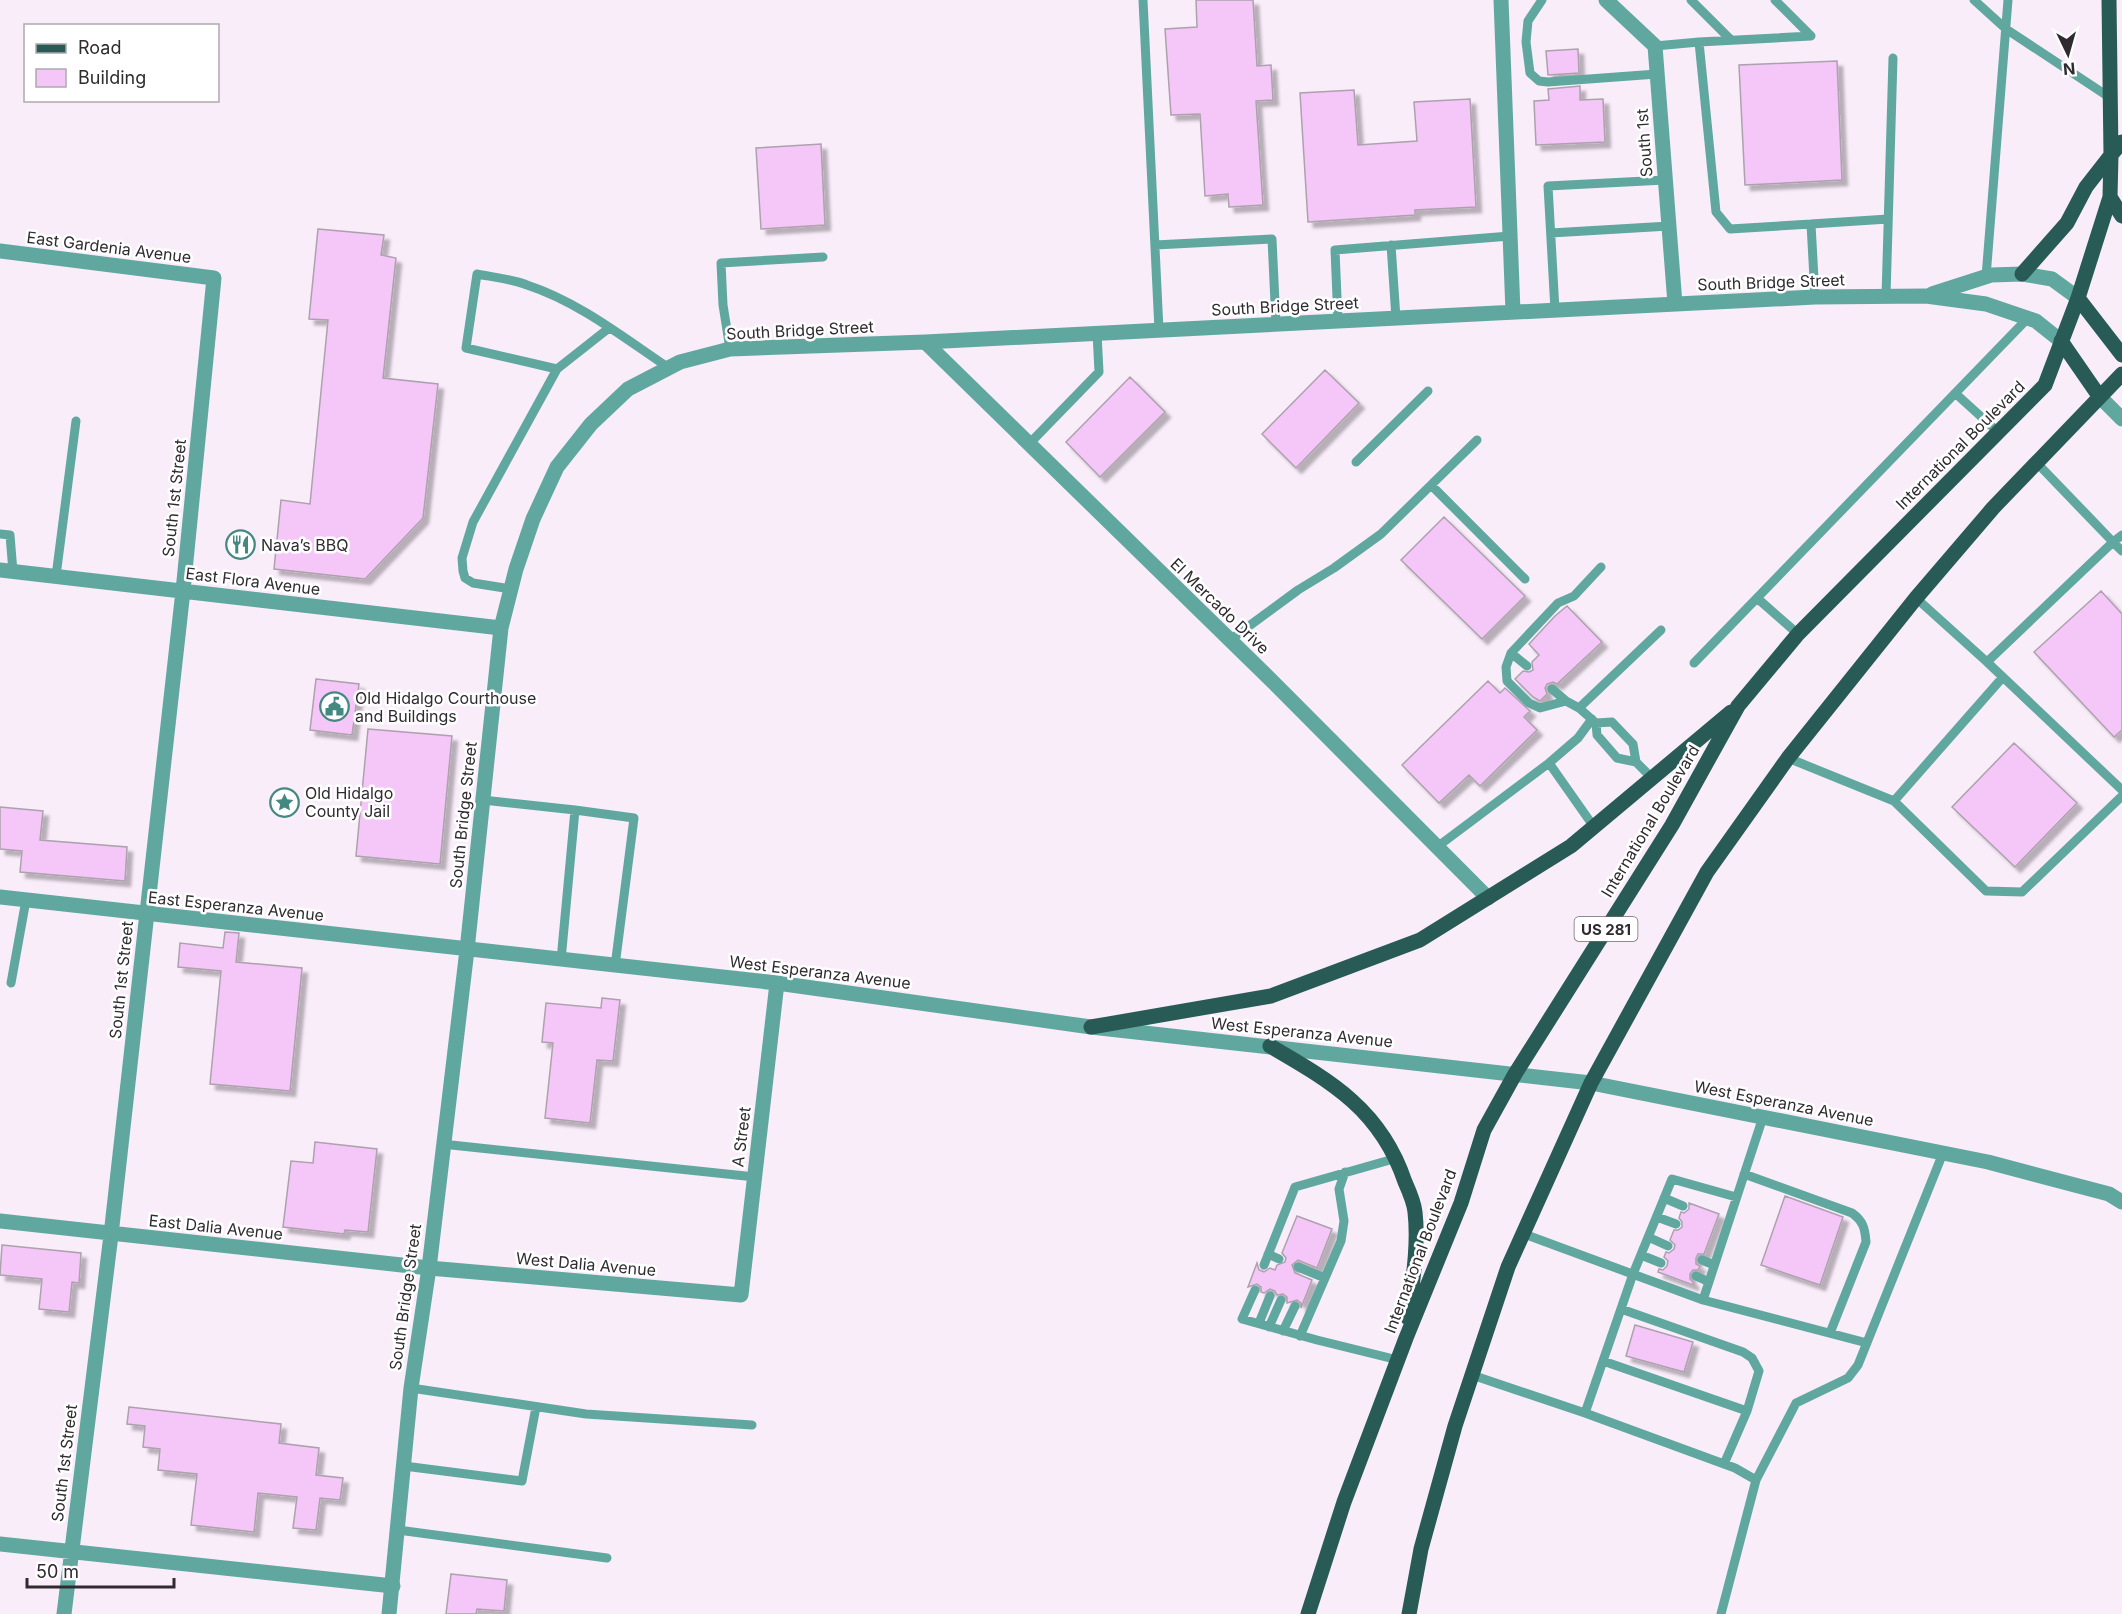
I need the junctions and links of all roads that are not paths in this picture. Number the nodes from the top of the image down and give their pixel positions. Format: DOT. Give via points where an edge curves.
graph roads {
  1 [pos="1143,0"];
  2 [pos="1501,0"];
  3 [pos="1542,0"];
  4 [pos="1606,0"];
  5 [pos="1691,0"];
  6 [pos="1775,0"];
  7 [pos="1974,0"];
  8 [pos="2008,0"];
  9 [pos="2109,0"];
  10 [pos="2006,29"];
  11 [pos="1731,40"];
  12 [pos="1699,42"];
  13 [pos="1655,46"];
  14 [pos="1893,57"];
  15 [pos="1657,74"];
  16 [pos="2109,97"];
  17 [pos="2122,142"];
  18 [pos="2111,155"];
  19 [pos="1665,180"];
  20 [pos="2110,197"];
  21 [pos="2122,216"];
  22 [pos="1888,219"];
  23 [pos="1811,224"];
  24 [pos="1669,226"];
  25 [pos="1551,233"];
  26 [pos="1510,236"];
  27 [pos="1155,245"];
  28 [pos="1391,245"];
  29 [pos="0,251"];
  30 [pos="823,257"];
  31 [pos="2022,274"];
  32 [pos="1986,277"];
  33 [pos="214,278"];
  34 [pos="1886,296"];
  35 [pos="1926,296"];
  36 [pos="1815,297"];
  37 [pos="2078,298"];
  38 [pos="1675,304"];
  39 [pos="1555,310"];
  40 [pos="1513,312"];
  41 [pos="1396,318"];
  42 [pos="2028,318"];
  43 [pos="1338,321"];
  44 [pos="1276,324"];
  45 [pos="609,328"];
  46 [pos="1159,330"];
  47 [pos="1097,333"];
  48 [pos="2061,341"];
  49 [pos="925,342"];
  50 [pos="730,349"];
  51 [pos="2122,355"];
  52 [pos="669,368"];
  53 [pos="557,369"];
  54 [pos="2122,374"];
  55 [pos="1428,391"];
  56 [pos="1955,393"];
  57 [pos="2099,396"];
  58 [pos="2122,419"];
  59 [pos="75,421"];
  60 [pos="1998,432"];
  61 [pos="1476,440"];
  62 [pos="1029,444"];
  63 [pos="1356,462"];
  64 [pos="2036,462"];
  65 [pos="1431,485"];
  66 [pos="0,534"];
  67 [pos="2122,535"];
  68 [pos="2113,542"];
  69 [pos="2122,551"];
  70 [pos="1601,567"];
  71 [pos="7,571"];
  72 [pos="56,576"];
  73 [pos="1525,579"];
  74 [pos="511,589"];
  75 [pos="183,591"];
  76 [pos="1757,598"];
  77 [pos="1916,598"];
  78 [pos="501,628"];
  79 [pos="1661,630"];
  80 [pos="1798,634"];
  81 [pos="1230,640"];
  82 [pos="1511,652"];
  83 [pos="1987,662"];
  84 [pos="1694,663"];
  85 [pos="1527,666"];
  86 [pos="2003,677"];
  87 [pos="1552,689"];
  88 [pos="1566,701"];
  89 [pos="1738,706"];
  90 [pos="1579,708"];
  91 [pos="1594,721"];
  92 [pos="1788,758"];
  93 [pos="1636,762"];
  94 [pos="1549,763"];
  95 [pos="1652,778"];
  96 [pos="2122,790"];
  97 [pos="2122,796"];
  98 [pos="483,800"];
  99 [pos="1894,801"];
  100 [pos="575,810"];
  101 [pos="1594,827"];
  102 [pos="1437,847"];
  103 [pos="0,897"];
  104 [pos="1488,898"];
  105 [pos="26,900"];
  106 [pos="147,914"];
  107 [pos="467,950"];
  108 [pos="561,960"];
  109 [pos="615,966"];
  110 [pos="11,983"];
  111 [pos="777,983"];
  112 [pos="1091,1027"];
  113 [pos="1270,1046"];
  114 [pos="1515,1074"];
  115 [pos="1591,1083"];
  116 [pos="1763,1117"];
  117 [pos="442,1144"];
  118 [pos="1943,1153"];
  119 [pos="1397,1158"];
  120 [pos="1345,1172"];
  121 [pos="1744,1174"];
  122 [pos="755,1177"];
  123 [pos="1736,1197"];
  124 [pos="1664,1198"];
  125 [pos="2122,1202"];
  126 [pos="1683,1206"];
  127 [pos="1657,1217"];
  128 [pos="1717,1220"];
  129 [pos="0,1221"];
  130 [pos="1728,1223"];
  131 [pos="1676,1224"];
  132 [pos="111,1234"];
  133 [pos="1524,1234"];
  134 [pos="1648,1237"];
  135 [pos="1710,1237"];
  136 [pos="1722,1242"];
  137 [pos="1668,1246"];
  138 [pos="1268,1254"];
  139 [pos="1641,1254"];
  140 [pos="1280,1259"];
  141 [pos="1702,1260"];
  142 [pos="1661,1263"];
  143 [pos="1264,1265"];
  144 [pos="1714,1265"];
  145 [pos="1298,1267"];
  146 [pos="429,1268"];
  147 [pos="1309,1272"];
  148 [pos="1633,1274"];
  149 [pos="1696,1276"];
  150 [pos="1325,1278"];
  151 [pos="1709,1282"];
  152 [pos="1304,1283"];
  153 [pos="1255,1290"];
  154 [pos="741,1295"];
  155 [pos="1270,1296"];
  156 [pos="1281,1300"];
  157 [pos="1703,1300"];
  158 [pos="1295,1306"];
  159 [pos="1621,1309"];
  160 [pos="1260,1323"];
  161 [pos="1269,1327"];
  162 [pos="1283,1331"];
  163 [pos="1830,1333"];
  164 [pos="1300,1336"];
  165 [pos="1406,1338"];
  166 [pos="1867,1343"];
  167 [pos="1398,1360"];
  168 [pos="1603,1361"];
  169 [pos="1472,1375"];
  170 [pos="411,1388"];
  171 [pos="536,1407"];
  172 [pos="1746,1411"];
  173 [pos="1584,1413"];
  174 [pos="752,1425"];
  175 [pos="1724,1464"];
  176 [pos="404,1466"];
  177 [pos="1756,1480"];
  178 [pos="398,1530"];
  179 [pos="0,1544"];
  180 [pos="70,1551"];
  181 [pos="607,1558"];
  182 [pos="393,1586"];
  183 [pos="64,1614"];
  184 [pos="389,1614"];
  185 [pos="1308,1614"];
  186 [pos="1409,1614"];
  187 [pos="1721,1614"];
  1 -- 27 [label="lane"];
  2 -- 26 [label="street"];
  3 -- 15 [label="lane" via="1528,21 1526,42 1530,73 1539,81"];
  4 -- 13 [label="street"];
  5 -- 11 [label="lane"];
  6 -- 11 [label="lane" via="1811,36"];
  7 -- 10 [label="lane"];
  8 -- 10 [label="lane"];
  9 -- 16 [label="main road, International Boulevard"];
  10 -- 16 [label="lane"];
  10 -- 32 [label="lane"];
  11 -- 12 [label="lane"];
  12 -- 13 [label="lane"];
  12 -- 23 [label="lane" via="1716,212 1731,229"];
  13 -- 15 [label="street, South 1st"];
  14 -- 22 [label="lane"];
  15 -- 19 [label="street, South 1st"];
  16 -- 18 [label="main road, International Boulevard"];
  17 -- 18 [label="main road"];
  18 -- 20 [label="main road, International Boulevard"];
  18 -- 31 [label="main road" via="2086,187 2067,223"];
  19 -- 24 [label="street, South 1st"];
  19 -- 25 [label="lane" via="1548,186"];
  20 -- 21 [label="main road"];
  20 -- 37 [label="main road, International Boulevard"];
  22 -- 23 [label="lane"];
  22 -- 34 [label="lane"];
  23 -- 36 [label="lane"];
  24 -- 25 [label="lane"];
  24 -- 38 [label="street, South 1st"];
  25 -- 39 [label="lane"];
  26 -- 28 [label="lane"];
  26 -- 40 [label="street"];
  27 -- 44 [label="lane" via="1272,239"];
  27 -- 46 [label="lane"];
  28 -- 41 [label="lane"];
  28 -- 43 [label="lane" via="1335,250"];
  29 -- 33 [label="street, East Gardenia Avenue"];
  30 -- 50 [label="lane" via="721,263"];
  31 -- 32 [label="street, South Bridge Street"];
  31 -- 37 [label="street, South Bridge Street" via="2052,279"];
  32 -- 35 [label="street, South Bridge Street"];
  33 -- 75 [label="street, South 1st Street"];
  34 -- 35 [label="street, South Bridge Street"];
  34 -- 36 [label="street, South Bridge Street"];
  35 -- 42 [label="street, South Bridge Street" via="1986,304"];
  36 -- 38 [label="street, South Bridge Street"];
  37 -- 48 [label="main road, International Boulevard"];
  37 -- 51 [label="main road"];
  38 -- 39 [label="street, South Bridge Street"];
  39 -- 40 [label="street, South Bridge Street"];
  40 -- 41 [label="street, South Bridge Street"];
  41 -- 43 [label="street, South Bridge Street"];
  42 -- 48 [label="street, South Bridge Street"];
  42 -- 56 [label="lane"];
  43 -- 44 [label="street, South Bridge Street"];
  44 -- 46 [label="street, South Bridge Street"];
  45 -- 52 [label="lane"];
  45 -- 53 [label="lane"];
  45 -- 53 [label="lane" via="526,284 477,274 466,348"];
  46 -- 47 [label="street, South Bridge Street"];
  47 -- 49 [label="street, South Bridge Street"];
  47 -- 62 [label="lane" via="1099,372"];
  48 -- 57 [label="main road"];
  48 -- 60 [label="main road, International Boulevard / US 281" via="2045,385"];
  49 -- 50 [label="street, South Bridge Street"];
  49 -- 62 [label="street, El Mercado Drive"];
  50 -- 52 [label="street, South Bridge Street"];
  52 -- 74 [label="street, South Bridge Street" via="628,389 591,424 557,467 533,519"];
  53 -- 74 [label="lane" via="473,522 462,558 465,578 472,583"];
  54 -- 57 [label="main road"];
  55 -- 63 [label="lane"];
  56 -- 60 [label="lane"];
  56 -- 76 [label="lane"];
  57 -- 58 [label="street"];
  57 -- 64 [label="main road"];
  59 -- 72 [label="lane"];
  60 -- 80 [label="main road, International Boulevard / US 281"];
  61 -- 65 [label="lane"];
  62 -- 81 [label="street, El Mercado Drive"];
  64 -- 68 [label="lane"];
  64 -- 77 [label="main road"];
  65 -- 73 [label="lane"];
  65 -- 81 [label="lane" via="1381,534"];
  66 -- 71 [label="lane" via="10,535"];
  67 -- 68 [label="lane"];
  68 -- 69 [label="lane"];
  68 -- 83 [label="lane"];
  70 -- 82 [label="lane" via="1574,596 1558,603"];
  71 -- 72 [label="street, East Flora Avenue"];
  72 -- 75 [label="street, East Flora Avenue"];
  74 -- 78 [label="street, South Bridge Street"];
  75 -- 78 [label="street, East Flora Avenue"];
  75 -- 106 [label="street, South 1st Street"];
  76 -- 80 [label="lane"];
  76 -- 84 [label="lane"];
  77 -- 83 [label="lane"];
  77 -- 92 [label="main road"];
  78 -- 98 [label="street, South Bridge Street"];
  79 -- 90 [label="lane"];
  80 -- 89 [label="main road, International Boulevard / US 281"];
  81 -- 102 [label="street, El Mercado Drive"];
  82 -- 85 [label="lane"];
  82 -- 88 [label="lane" via="1507,681 1529,703 1540,708"];
  83 -- 86 [label="lane"];
  86 -- 96 [label="lane"];
  86 -- 99 [label="lane"];
  87 -- 88 [label="lane"];
  88 -- 90 [label="lane"];
  89 -- 95 [label="main road"];
  89 -- 114 [label="main road, International Boulevard / US 281" via="1672,825"];
  90 -- 91 [label="lane"];
  91 -- 93 [label="lane" via="1597,735 1617,758"];
  91 -- 93 [label="lane" via="1612,722 1634,744"];
  91 -- 94 [label="lane"];
  92 -- 99 [label="lane"];
  92 -- 115 [label="main road" via="1707,872"];
  93 -- 95 [label="lane"];
  94 -- 101 [label="lane"];
  94 -- 102 [label="lane"];
  95 -- 101 [label="main road"];
  97 -- 99 [label="lane" via="2022,892 1986,891"];
  98 -- 100 [label="lane"];
  98 -- 107 [label="street, South Bridge Street"];
  100 -- 108 [label="lane"];
  100 -- 109 [label="lane" via="634,818"];
  101 -- 104 [label="main road"];
  102 -- 104 [label="street, El Mercado Drive"];
  103 -- 105 [label="street, East Esperanza Avenue"];
  104 -- 112 [label="main road" via="1420,940 1270,996"];
  105 -- 106 [label="street, East Esperanza Avenue"];
  105 -- 110 [label="lane"];
  106 -- 107 [label="street, East Esperanza Avenue"];
  106 -- 132 [label="street, South 1st Street"];
  107 -- 108 [label="street, West Esperanza Avenue"];
  107 -- 117 [label="street, South Bridge Street"];
  108 -- 109 [label="street, West Esperanza Avenue"];
  109 -- 111 [label="street, West Esperanza Avenue"];
  111 -- 112 [label="street, West Esperanza Avenue"];
  111 -- 122 [label="street, A Street"];
  112 -- 113 [label="street, West Esperanza Avenue"];
  113 -- 114 [label="street, West Esperanza Avenue"];
  113 -- 119 [label="main road" via="1327,1079 1365,1112"];
  114 -- 115 [label="street, West Esperanza Avenue"];
  114 -- 165 [label="main road, International Boulevard / US 281" via="1484,1130 1461,1203"];
  115 -- 116 [label="street, West Esperanza Avenue"];
  115 -- 133 [label="main road"];
  116 -- 118 [label="street, West Esperanza Avenue"];
  116 -- 121 [label="lane"];
  117 -- 122 [label="lane"];
  117 -- 146 [label="street, South Bridge Street"];
  118 -- 125 [label="street, West Esperanza Avenue" via="2109,1194"];
  118 -- 166 [label="lane"];
  119 -- 120 [label="lane"];
  119 -- 165 [label="main road" via="1415,1211"];
  120 -- 138 [label="lane" via="1295,1187"];
  120 -- 150 [label="lane" via="1339,1189 1344,1221 1341,1241"];
  121 -- 123 [label="lane"];
  121 -- 163 [label="lane" via="1852,1213 1861,1220 1866,1242"];
  122 -- 154 [label="street, A Street"];
  123 -- 124 [label="lane" via="1672,1179"];
  123 -- 130 [label="lane"];
  124 -- 126 [label="lane"];
  124 -- 127 [label="lane"];
  127 -- 131 [label="lane"];
  127 -- 134 [label="lane"];
  128 -- 130 [label="lane"];
  129 -- 132 [label="street, East Dalia Avenue"];
  130 -- 136 [label="lane"];
  132 -- 146 [label="street, East Dalia Avenue"];
  132 -- 180 [label="street, South 1st Street"];
  133 -- 148 [label="lane"];
  133 -- 169 [label="main road" via="1508,1267"];
  134 -- 137 [label="lane"];
  134 -- 139 [label="lane"];
  135 -- 136 [label="lane"];
  136 -- 144 [label="lane"];
  138 -- 140 [label="lane"];
  138 -- 143 [label="lane"];
  139 -- 142 [label="lane"];
  139 -- 148 [label="lane"];
  141 -- 144 [label="lane"];
  144 -- 151 [label="lane"];
  145 -- 147 [label="lane"];
  146 -- 154 [label="street, West Dalia Avenue"];
  146 -- 170 [label="street, South Bridge Street"];
  147 -- 150 [label="lane"];
  147 -- 152 [label="lane"];
  148 -- 157 [label="lane"];
  148 -- 159 [label="lane"];
  149 -- 151 [label="lane"];
  150 -- 164 [label="lane"];
  151 -- 157 [label="lane"];
  153 -- 160 [label="lane" via="1242,1319"];
  155 -- 160 [label="lane"];
  156 -- 161 [label="lane"];
  157 -- 163 [label="lane"];
  158 -- 162 [label="lane"];
  159 -- 168 [label="lane"];
  159 -- 172 [label="lane" via="1752,1358 1759,1371"];
  160 -- 161 [label="lane"];
  161 -- 162 [label="lane"];
  162 -- 164 [label="lane"];
  163 -- 166 [label="lane"];
  164 -- 167 [label="lane"];
  165 -- 167 [label="main road, International Boulevard / US 281"];
  166 -- 177 [label="lane" via="1848,1378 1796,1403"];
  167 -- 185 [label="main road, International Boulevard / US 281" via="1344,1502"];
  168 -- 172 [label="lane"];
  168 -- 173 [label="lane"];
  169 -- 173 [label="lane"];
  169 -- 186 [label="main road" via="1421,1549"];
  170 -- 171 [label="lane"];
  170 -- 176 [label="street, South Bridge Street"];
  171 -- 174 [label="lane"];
  171 -- 176 [label="lane" via="522,1481"];
  172 -- 175 [label="lane"];
  173 -- 175 [label="lane"];
  175 -- 177 [label="lane"];
  176 -- 178 [label="street, South Bridge Street"];
  177 -- 187 [label="lane"];
  178 -- 181 [label="lane"];
  178 -- 182 [label="street, South Bridge Street"];
  179 -- 180 [label="street"];
  180 -- 182 [label="street"];
  180 -- 183 [label="street, South 1st Street"];
  182 -- 184 [label="street, South Bridge Street"];
}
